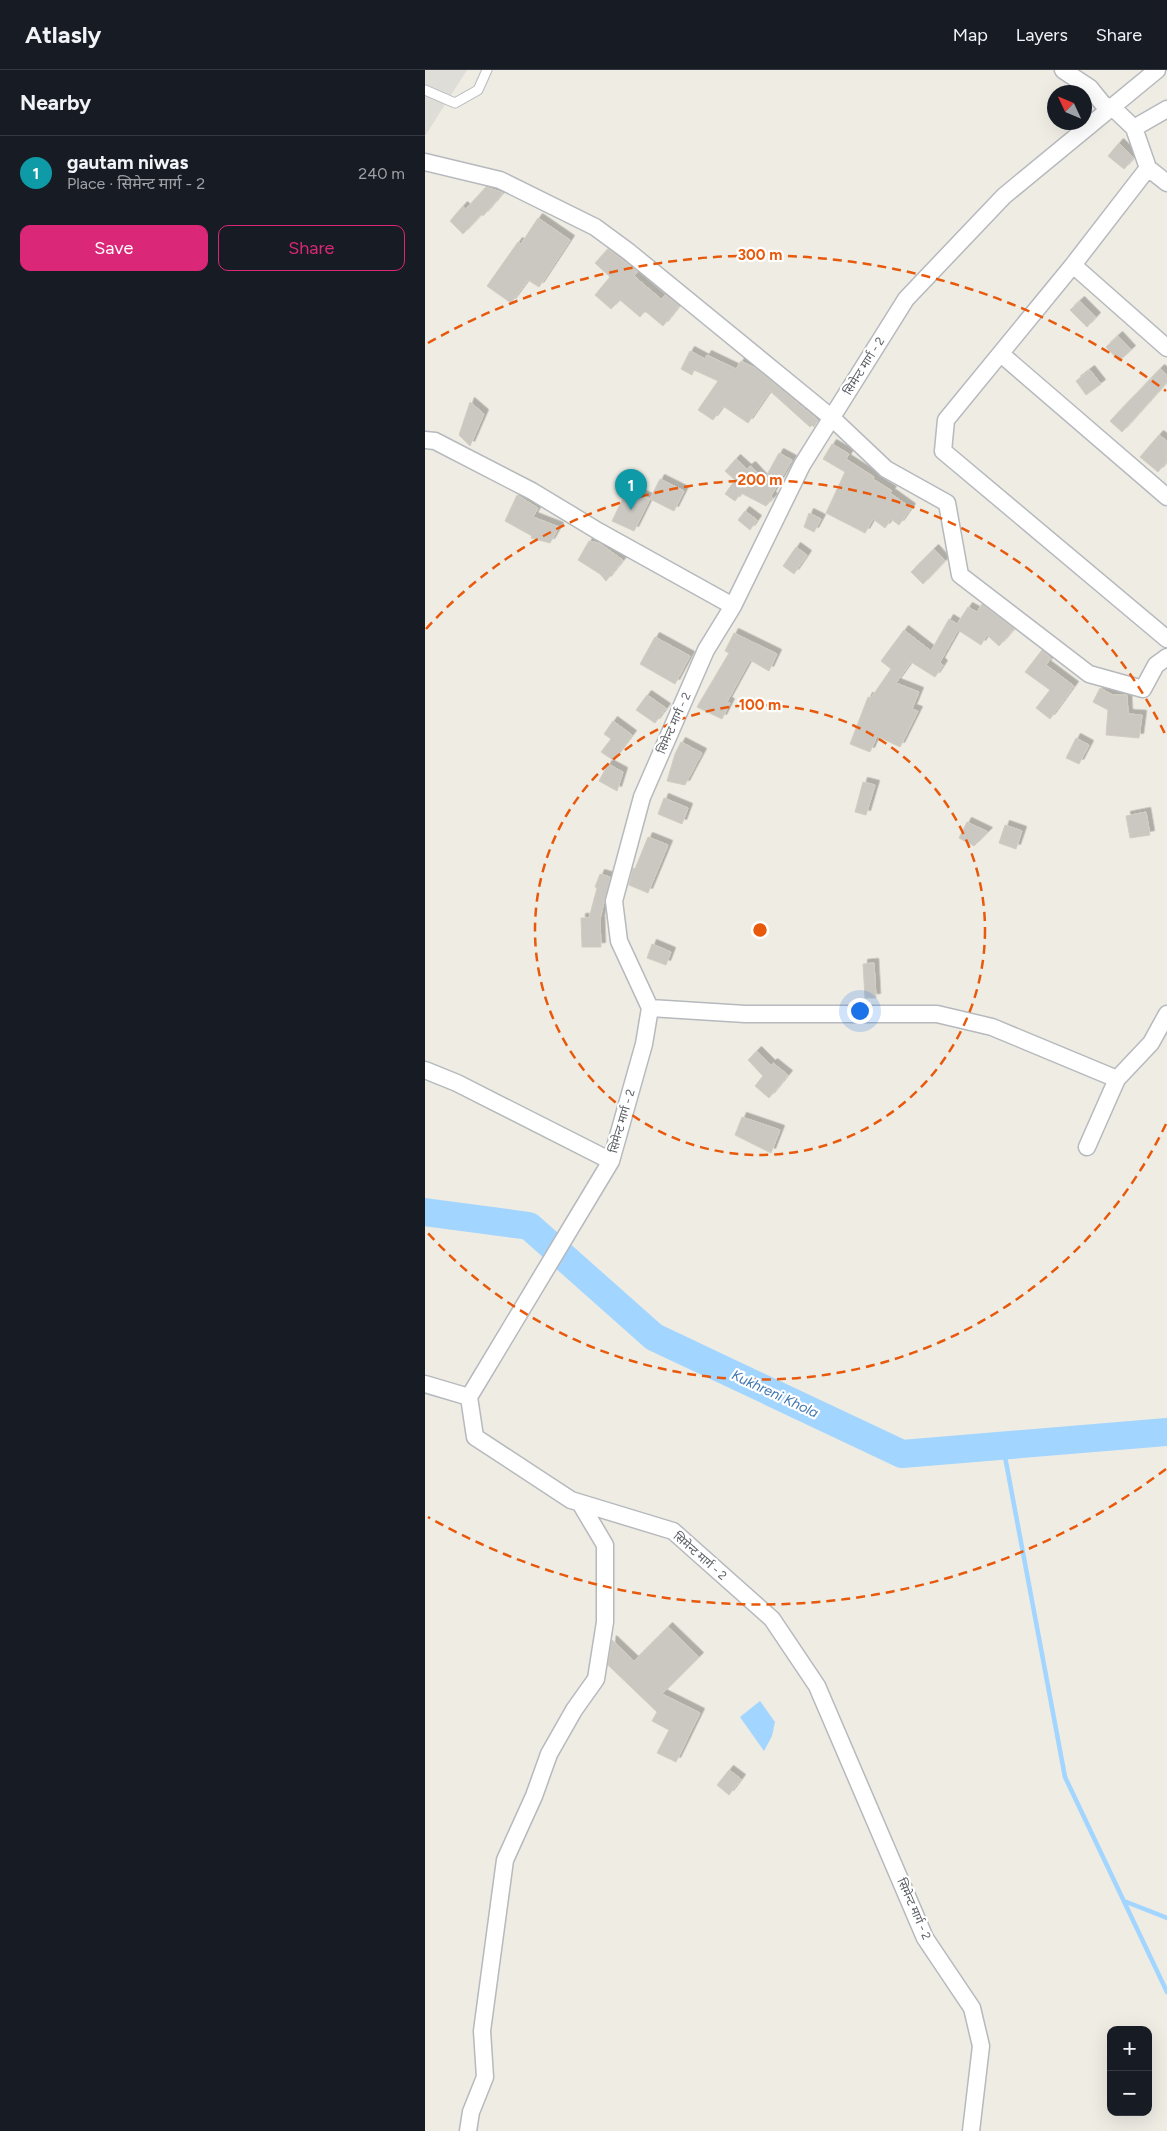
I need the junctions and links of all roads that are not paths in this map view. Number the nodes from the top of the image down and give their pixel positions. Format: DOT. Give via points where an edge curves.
graph roads {
  1 [pos="487,70"];
  2 [pos="1063,70"];
  3 [pos="1157,70"];
  4 [pos="425,90"];
  5 [pos="1109,108"];
  6 [pos="1167,110"];
  7 [pos="1134,128"];
  8 [pos="425,162"];
  9 [pos="1148,168"];
  10 [pos="1167,183"];
  11 [pos="1073,265"];
  12 [pos="1167,348"];
  13 [pos="1001,354"];
  14 [pos="832,418"];
  15 [pos="425,440"];
  16 [pos="1167,497"];
  17 [pos="733,606"];
  18 [pos="1167,639"];
  19 [pos="1167,657"];
  20 [pos="650,1008"];
  21 [pos="1167,1014"];
  22 [pos="425,1070"];
  23 [pos="1117,1078"];
  24 [pos="1087,1147"];
  25 [pos="611,1161"];
  26 [pos="425,1384"];
  27 [pos="469,1397"];
  28 [pos="580,1503"];
  29 [pos="468,2131"];
  30 [pos="971,2131"];
  1 -- 4 [label="lane" via="478,90 455,103"];
  2 -- 5 [label="street" via="1090,88"];
  3 -- 5 [label="street, सिमेन्ट मार्ग - 2"];
  5 -- 7 [label="street"];
  5 -- 14 [label="street, सिमेन्ट मार्ग - 2" via="1004,196 906,299"];
  6 -- 7 [label="street"];
  7 -- 9 [label="street"];
  8 -- 14 [label="street" via="501,180 595,227"];
  9 -- 10 [label="street"];
  9 -- 11 [label="street"];
  11 -- 12 [label="street"];
  11 -- 13 [label="street"];
  13 -- 16 [label="street"];
  13 -- 18 [label="street" via="946,420 943,451"];
  14 -- 17 [label="street, सिमेन्ट मार्ग - 2" via="802,465"];
  14 -- 19 [label="street" via="887,469 947,503 960,575 1089,674 1143,688 1156,665"];
  15 -- 17 [label="street" via="435,441 532,491"];
  17 -- 20 [label="street, सिमेन्ट मार्ग - 2" via="706,650 642,797 614,901 619,941"];
  20 -- 23 [label="street" via="745,1014 937,1014 992,1027"];
  20 -- 25 [label="street, सिमेन्ट मार्ग - 2" via="644,1044"];
  21 -- 23 [label="street" via="1151,1043"];
  22 -- 25 [label="street"];
  23 -- 24 [label="street"];
  25 -- 27 [label="street, सिमेन्ट मार्ग - 2"];
  26 -- 27 [label="street"];
  27 -- 28 [label="street, सिमेन्ट मार्ग - 2" via="475,1437"];
  28 -- 29 [label="street" via="605,1545 605,1622 595,1678 549,1754 505,1860 482,2030 485,2077 471,2112"];
  28 -- 30 [label="street, सिमेन्ट मार्ग - 2" via="673,1531 772,1619 817,1686 925,1938 972,2008 981,2046"];
}
